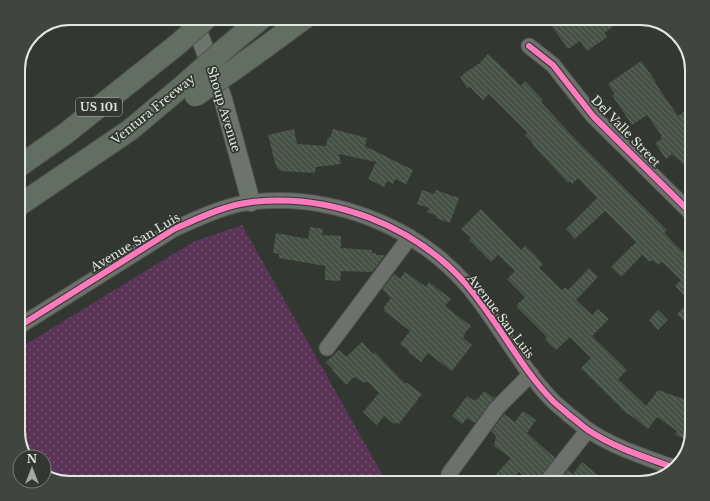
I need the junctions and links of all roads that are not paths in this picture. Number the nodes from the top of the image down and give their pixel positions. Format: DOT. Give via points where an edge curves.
graph roads {
  1 [pos="196,25"];
  2 [pos="199,25"];
  3 [pos="254,25"];
  4 [pos="295,25"];
  5 [pos="529,46"];
  6 [pos="190,90"];
  7 [pos="25,162"];
  8 [pos="25,201"];
  9 [pos="251,202"];
  10 [pos="685,207"];
  11 [pos="410,237"];
  12 [pos="25,322"];
  13 [pos="327,348"];
  14 [pos="531,374"];
  15 [pos="588,430"];
  16 [pos="669,466"];
  17 [pos="449,474"];
  18 [pos="552,476"];
  1 -- 9 [label="main road, Shoup Avenue" via="223,99"];
  2 -- 7 [label="highway, US 101, bridge" via="65,134"];
  3 -- 6 [label="highway, Ventura Freeway / US 101, bridge" via="228,46"];
  4 -- 6 [label="highway, bridge" via="235,69"];
  5 -- 10 [label="street, Del Valle Street" via="553,65 593,116"];
  6 -- 8 [label="highway, Ventura Freeway / US 101"];
  9 -- 11 [label="street, Avenue San Luis" via="323,204 369,217"];
  9 -- 12 [label="street, Avenue San Luis" via="202,216 174,229"];
  11 -- 13 [label="street"];
  11 -- 14 [label="street, Avenue San Luis" via="444,262 466,284"];
  14 -- 15 [label="street, Avenue San Luis" via="553,402"];
  14 -- 17 [label="street" via="498,408"];
  15 -- 16 [label="street, Avenue San Luis" via="619,447"];
  15 -- 18 [label="street"];
}
